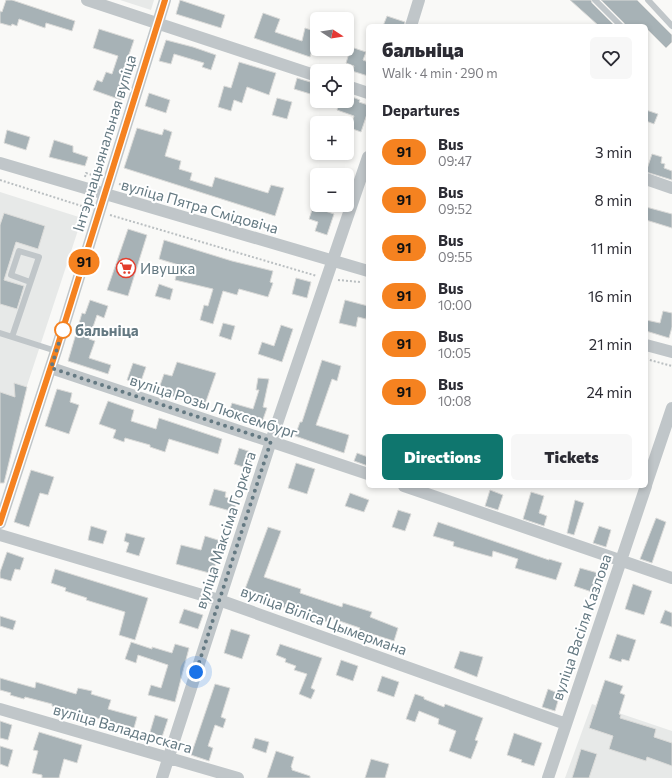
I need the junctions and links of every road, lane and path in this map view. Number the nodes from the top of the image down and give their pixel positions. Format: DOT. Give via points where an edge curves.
graph roads {
  1 [pos="87,0"];
  2 [pos="165,0"];
  3 [pos="419,0"];
  4 [pos="595,0"];
  5 [pos="648,0"];
  6 [pos="158,23"];
  7 [pos="411,24"];
  8 [pos="619,24"];
  9 [pos="672,26"];
  10 [pos="310,74"];
  11 [pos="354,88"];
  12 [pos="366,92"];
  13 [pos="0,163"];
  14 [pos="366,163"];
  15 [pos="86,173"];
  16 [pos="100,178"];
  17 [pos="0,180"];
  18 [pos="648,180"];
  19 [pos="117,183"];
  20 [pos="131,187"];
  21 [pos="672,188"];
  22 [pos="105,194"];
  23 [pos="88,208"];
  24 [pos="107,214"];
  25 [pos="333,262"];
  26 [pos="366,270"];
  27 [pos="317,276"];
  28 [pos="335,280"];
  29 [pos="30,282"];
  30 [pos="362,282"];
  31 [pos="0,333"];
  32 [pos="12,337"];
  33 [pos="648,346"];
  34 [pos="56,351"];
  35 [pos="672,352"];
  36 [pos="648,360"];
  37 [pos="672,366"];
  38 [pos="51,368"];
  39 [pos="672,408"];
  40 [pos="271,441"];
  41 [pos="366,473"];
  42 [pos="648,479"];
  43 [pos="410,488"];
  44 [pos="645,488"];
  45 [pos="0,523"];
  46 [pos="0,535"];
  47 [pos="621,559"];
  48 [pos="672,578"];
  49 [pos="219,600"];
  50 [pos="0,709"];
  51 [pos="566,724"];
  52 [pos="169,758"];
  53 [pos="162,778"];
  54 [pos="238,778"];
  55 [pos="548,778"];
  1 -- 6 [label="street"];
  2 -- 6 [label="street, Інтэрнацыянальная вуліца"];
  3 -- 7 [label="street"];
  4 -- 8 [label="lane"];
  5 -- 9 [label="lane"];
  6 -- 10 [label="street"];
  6 -- 22 [label="street, Інтэрнацыянальная вуліца"];
  11 -- 12 [label="street"];
  13 -- 22 [label="street, вуліца Пятра Смідовіча"];
  14 -- 25 [label="street, вуліца Максіма Горкага"];
  15 -- 16 [label="path"];
  17 -- 23 [label="path"];
  18 -- 21 [label="street"];
  19 -- 20 [label="path"];
  22 -- 25 [label="street, вуліца Пятра Смідовіча"];
  22 -- 34 [label="street, Інтэрнацыянальная вуліца"];
  24 -- 27 [label="path"];
  25 -- 26 [label="street, вуліца Пятра Смідовіча"];
  25 -- 40 [label="street, вуліца Максіма Горкага"];
  28 -- 30 [label="path"];
  29 -- 29 [label="lane" via="39,257 19,251 11,275"];
  29 -- 32 [label="lane"];
  31 -- 32 [label="lane"];
  32 -- 34 [label="lane"];
  33 -- 35 [label="street"];
  34 -- 38 [label="street, Інтэрнацыянальная вуліца"];
  36 -- 37 [label="path"];
  38 -- 40 [label="street, вуліца Розы Люксембург"];
  38 -- 45 [label="street, Інтэрнацыянальная вуліца"];
  39 -- 42 [label="street, вуліца Васіля Казлова"];
  40 -- 41 [label="street, вуліца Розы Люксембург"];
  40 -- 49 [label="street, вуліца Максіма Горкага"];
  43 -- 47 [label="street"];
  44 -- 47 [label="street, вуліца Васіля Казлова"];
  46 -- 49 [label="street, вуліца Віліса Цымермана"];
  47 -- 48 [label="street"];
  47 -- 51 [label="street, вуліца Васіля Казлова"];
  49 -- 51 [label="street, вуліца Віліса Цымермана"];
  49 -- 52 [label="street, вуліца Максіма Горкага"];
  50 -- 52 [label="street, вуліца Валадарскага"];
  51 -- 55 [label="street, вуліца Васіля Казлова"];
  52 -- 53 [label="street, вуліца Максіма Горкага"];
  52 -- 54 [label="street, вуліца Валадарскага"];
}
